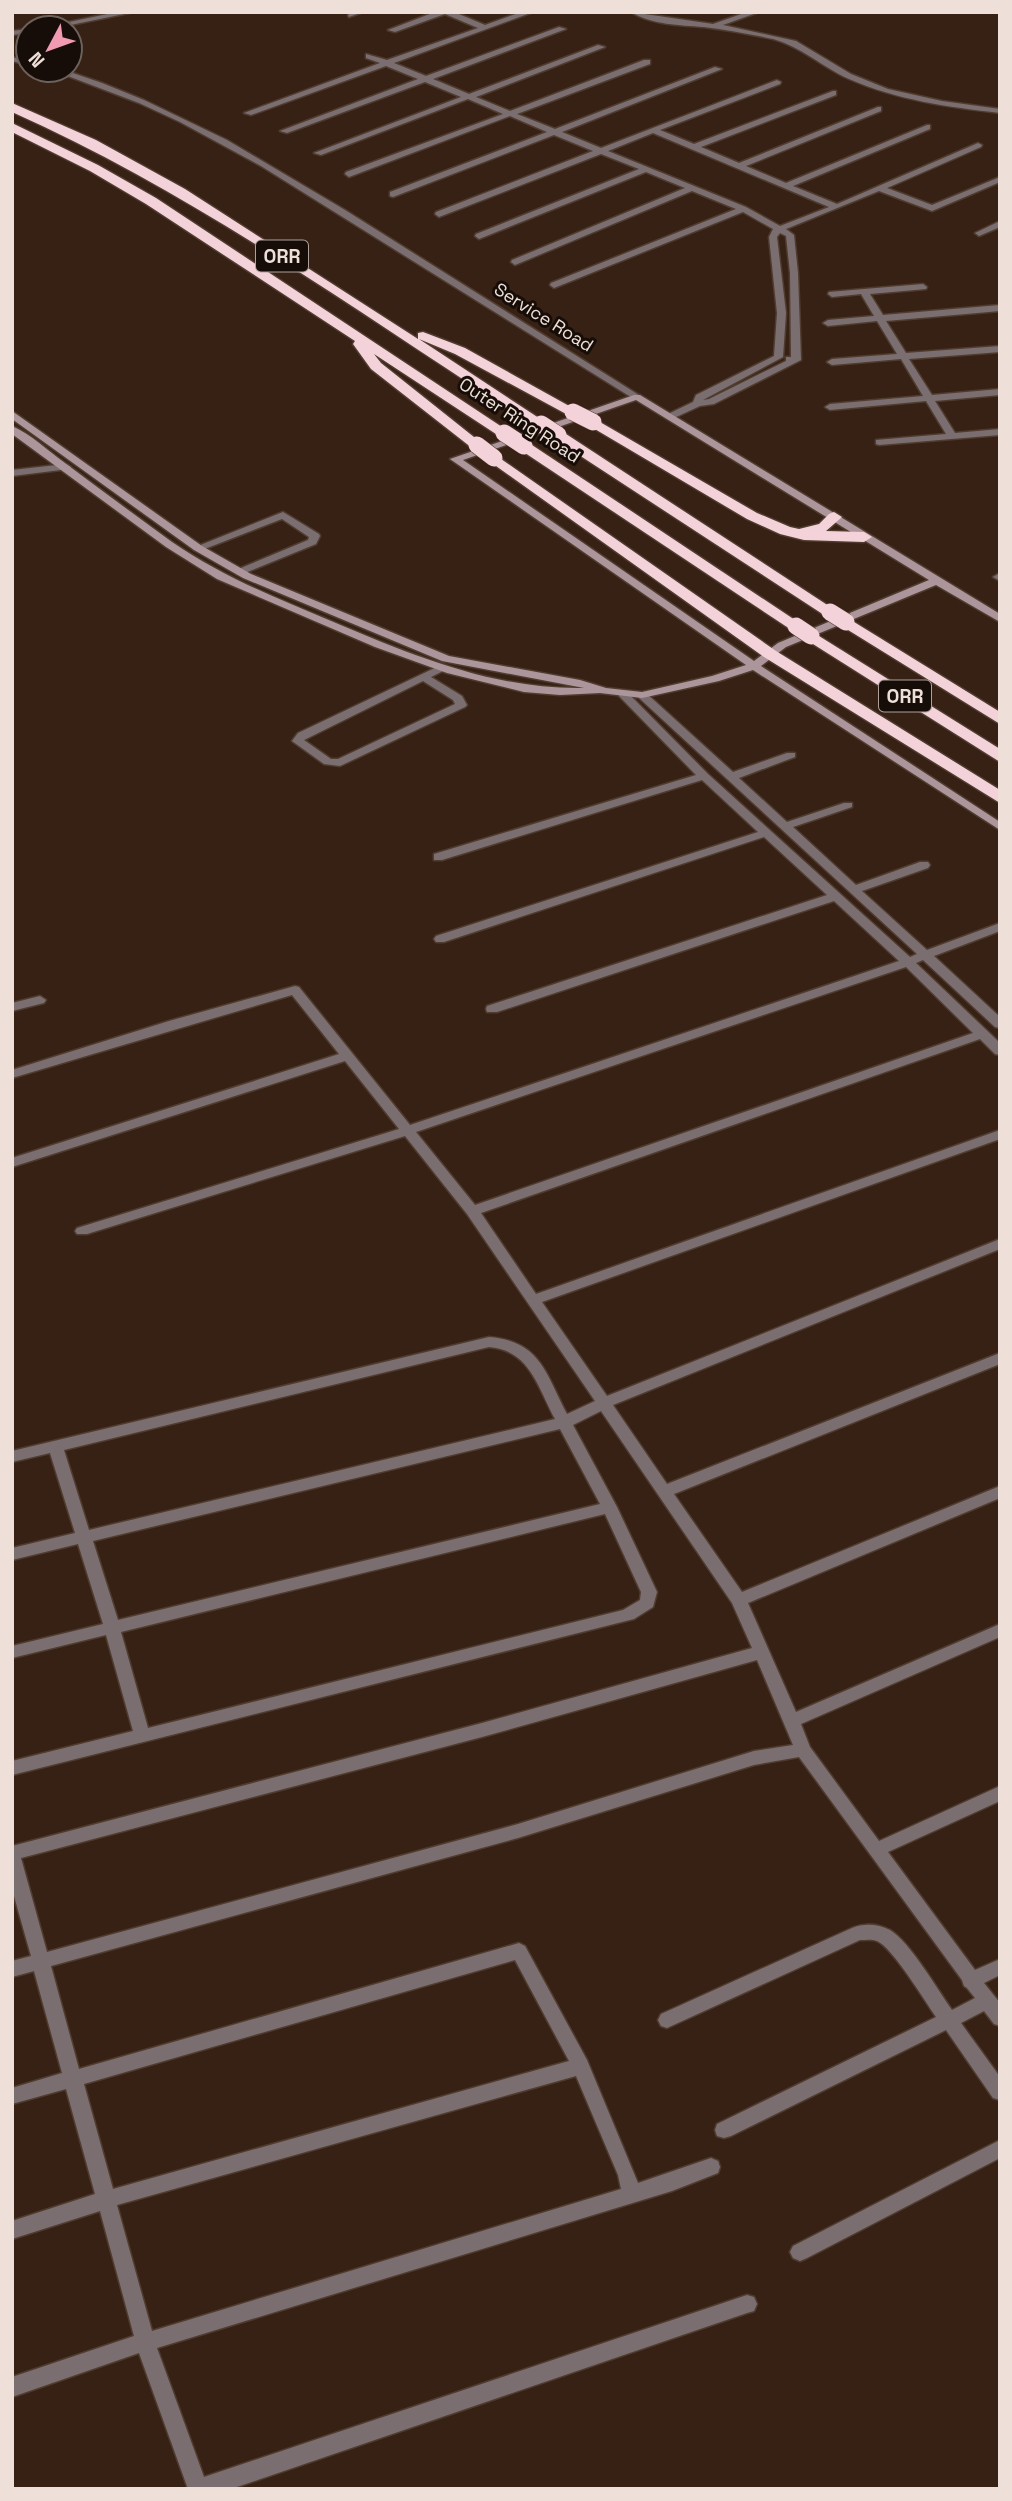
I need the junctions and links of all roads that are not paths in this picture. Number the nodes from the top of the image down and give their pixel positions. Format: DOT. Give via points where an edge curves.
graph roads {
  1 [pos="130,12"];
  2 [pos="445,12"];
  3 [pos="530,12"];
  4 [pos="635,12"];
  5 [pos="755,12"];
  6 [pos="84,21"];
  7 [pos="713,26"];
  8 [pos="485,27"];
  9 [pos="562,29"];
  10 [pos="392,30"];
  11 [pos="601,47"];
  12 [pos="369,56"];
  13 [pos="647,62"];
  14 [pos="385,63"];
  15 [pos="718,69"];
  16 [pos="84,79"];
  17 [pos="427,80"];
  18 [pos="777,82"];
  19 [pos="833,93"];
  20 [pos="468,96"];
  21 [pos="12,107"];
  22 [pos="878,109"];
  23 [pos="1000,111"];
  24 [pos="248,113"];
  25 [pos="513,114"];
  26 [pos="12,127"];
  27 [pos="927,127"];
  28 [pos="652,130"];
  29 [pos="284,131"];
  30 [pos="554,131"];
  31 [pos="978,145"];
  32 [pos="694,147"];
  33 [pos="601,150"];
  34 [pos="318,153"];
  35 [pos="740,166"];
  36 [pos="647,169"];
  37 [pos="349,174"];
  38 [pos="1000,179"];
  39 [pos="788,185"];
  40 [pos="693,188"];
  41 [pos="878,188"];
  42 [pos="393,194"];
  43 [pos="837,207"];
  44 [pos="743,209"];
  45 [pos="439,214"];
  46 [pos="1000,224"];
  47 [pos="777,230"];
  48 [pos="979,233"];
  49 [pos="480,236"];
  50 [pos="515,262"];
  51 [pos="777,273"];
  52 [pos="794,273"];
  53 [pos="554,285"];
  54 [pos="923,287"];
  55 [pos="864,292"];
  56 [pos="832,294"];
  57 [pos="1000,308"];
  58 [pos="881,318"];
  59 [pos="379,319"];
  60 [pos="828,323"];
  61 [pos="348,330"];
  62 [pos="1000,349"];
  63 [pos="778,357"];
  64 [pos="904,357"];
  65 [pos="796,360"];
  66 [pos="832,362"];
  67 [pos="1000,392"];
  68 [pos="637,397"];
  69 [pos="929,398"];
  70 [pos="698,403"];
  71 [pos="830,407"];
  72 [pos="12,414"];
  73 [pos="671,416"];
  74 [pos="12,429"];
  75 [pos="1000,432"];
  76 [pos="952,436"];
  77 [pos="879,442"];
  78 [pos="66,467"];
  79 [pos="12,473"];
  80 [pos="834,517"];
  81 [pos="785,531"];
  82 [pos="864,537"];
  83 [pos="198,548"];
  84 [pos="240,572"];
  85 [pos="936,581"];
  86 [pos="1000,619"];
  87 [pos="770,654"];
  88 [pos="754,666"];
  89 [pos="446,669"];
  90 [pos="424,677"];
  91 [pos="440,687"];
  92 [pos="605,691"];
  93 [pos="624,694"];
  94 [pos="642,695"];
  95 [pos="1000,719"];
  96 [pos="791,755"];
  97 [pos="1000,757"];
  98 [pos="704,776"];
  99 [pos="730,777"];
  100 [pos="1000,798"];
  101 [pos="848,805"];
  102 [pos="785,826"];
  103 [pos="1000,827"];
  104 [pos="766,833"];
  105 [pos="438,857"];
  106 [pos="924,865"];
  107 [pos="855,889"];
  108 [pos="836,896"];
  109 [pos="1000,927"];
  110 [pos="440,939"];
  111 [pos="928,955"];
  112 [pos="908,962"];
  113 [pos="40,1000"];
  114 [pos="12,1007"];
  115 [pos="492,1009"];
  116 [pos="1000,1024"];
  117 [pos="982,1034"];
  118 [pos="1000,1051"];
  119 [pos="347,1056"];
  120 [pos="12,1074"];
  121 [pos="407,1131"];
  122 [pos="1000,1134"];
  123 [pos="12,1163"];
  124 [pos="472,1211"];
  125 [pos="82,1231"];
  126 [pos="1000,1244"];
  127 [pos="533,1300"];
  128 [pos="1000,1358"];
  129 [pos="604,1403"];
  130 [pos="563,1423"];
  131 [pos="55,1446"];
  132 [pos="12,1457"];
  133 [pos="664,1492"];
  134 [pos="1000,1492"];
  135 [pos="609,1507"];
  136 [pos="82,1536"];
  137 [pos="12,1554"];
  138 [pos="740,1600"];
  139 [pos="112,1627"];
  140 [pos="1000,1630"];
  141 [pos="12,1651"];
  142 [pos="762,1652"];
  143 [pos="792,1721"];
  144 [pos="142,1735"];
  145 [pos="803,1750"];
  146 [pos="12,1768"];
  147 [pos="1000,1793"];
  148 [pos="876,1850"];
  149 [pos="12,1854"];
  150 [pos="40,1961"];
  151 [pos="1000,1967"];
  152 [pos="12,1969"];
  153 [pos="970,1981"];
  154 [pos="987,2001"];
  155 [pos="1000,2018"];
  156 [pos="667,2020"];
  157 [pos="947,2020"];
  158 [pos="581,2066"];
  159 [pos="73,2080"];
  160 [pos="1000,2092"];
  161 [pos="12,2096"];
  162 [pos="724,2130"];
  163 [pos="1000,2148"];
  164 [pos="711,2167"];
  165 [pos="631,2193"];
  166 [pos="105,2200"];
  167 [pos="12,2230"];
  168 [pos="800,2252"];
  169 [pos="747,2304"];
  170 [pos="145,2342"];
  171 [pos="12,2387"];
  172 [pos="199,2489"];
  1 -- 6 [label="street"];
  2 -- 8 [label="street"];
  2 -- 10 [label="street"];
  3 -- 8 [label="street"];
  4 -- 7 [label="street" via="683,25"];
  5 -- 7 [label="street"];
  7 -- 23 [label="street" via="792,43 845,75 882,90 933,103"];
  8 -- 14 [label="street"];
  9 -- 17 [label="street"];
  11 -- 20 [label="street"];
  12 -- 14 [label="street"];
  13 -- 25 [label="street"];
  14 -- 17 [label="street"];
  14 -- 24 [label="street"];
  15 -- 30 [label="street"];
  16 -- 68 [label="street, Service Road" via="136,97 313,193"];
  17 -- 20 [label="street"];
  17 -- 29 [label="street"];
  18 -- 28 [label="street"];
  19 -- 32 [label="street"];
  20 -- 25 [label="street"];
  20 -- 34 [label="street"];
  21 -- 59 [label="highway, Outer Ring Road / ORR" via="152,175"];
  22 -- 35 [label="street"];
  25 -- 30 [label="street"];
  25 -- 37 [label="street"];
  26 -- 61 [label="highway, Outer Ring Road / ORR" via="142,195"];
  27 -- 39 [label="street"];
  28 -- 32 [label="street"];
  28 -- 33 [label="street"];
  30 -- 33 [label="street"];
  30 -- 42 [label="street"];
  31 -- 41 [label="street"];
  32 -- 35 [label="street"];
  33 -- 36 [label="street"];
  33 -- 45 [label="street"];
  35 -- 39 [label="street"];
  36 -- 40 [label="street"];
  36 -- 49 [label="street"];
  38 -- 41 [label="street" via="932,208"];
  39 -- 43 [label="street"];
  40 -- 44 [label="street"];
  40 -- 50 [label="street"];
  41 -- 43 [label="street"];
  43 -- 47 [label="street"];
  44 -- 47 [label="street"];
  44 -- 53 [label="street"];
  46 -- 48 [label="street"];
  47 -- 51 [label="street"];
  47 -- 52 [label="street" via="790,235"];
  51 -- 52 [label="street"];
  51 -- 63 [label="street" via="781,311"];
  52 -- 65 [label="street"];
  54 -- 55 [label="street"];
  55 -- 56 [label="street"];
  55 -- 58 [label="street"];
  57 -- 58 [label="street"];
  58 -- 60 [label="street"];
  58 -- 64 [label="street"];
  59 -- 81 [label="highway, bridge" via="460,351"];
  59 -- 95 [label="highway, Outer Ring Road / ORR, bridge"];
  61 -- 87 [label="highway, bridge" via="376,366 477,445"];
  61 -- 97 [label="highway, Outer Ring Road / ORR, bridge"];
  62 -- 64 [label="street"];
  63 -- 65 [label="street"];
  63 -- 70 [label="street" via="699,397"];
  64 -- 66 [label="street"];
  64 -- 69 [label="street"];
  65 -- 70 [label="street" via="710,402"];
  67 -- 69 [label="street"];
  68 -- 73 [label="main road, Service Road"];
  68 -- 88 [label="main road" via="455,459"];
  69 -- 71 [label="street"];
  69 -- 76 [label="street"];
  70 -- 73 [label="street"];
  72 -- 83 [label="main road"];
  73 -- 80 [label="main road, Service Road"];
  74 -- 78 [label="main road"];
  75 -- 76 [label="street"];
  76 -- 77 [label="street"];
  78 -- 79 [label="street"];
  78 -- 89 [label="main road" via="194,562 278,603"];
  80 -- 81 [label="highway" via="818,529"];
  80 -- 82 [label="main road, Service Road"];
  81 -- 82 [label="highway"];
  82 -- 85 [label="main road, Service Road"];
  83 -- 84 [label="main road"];
  83 -- 84 [label="street" via="283,515 315,536 312,542"];
  84 -- 92 [label="main road" via="446,659"];
  85 -- 86 [label="main road, Service Road"];
  85 -- 87 [label="main road"];
  87 -- 88 [label="main road"];
  87 -- 100 [label="highway"];
  88 -- 94 [label="main road" via="681,689"];
  88 -- 103 [label="main road"];
  89 -- 90 [label="street"];
  89 -- 91 [label="street"];
  89 -- 92 [label="main road" via="498,683 576,693"];
  90 -- 91 [label="street"];
  90 -- 91 [label="street" via="302,735 298,741 328,762 344,762 461,705"];
  92 -- 93 [label="main road"];
  93 -- 94 [label="main road"];
  93 -- 98 [label="street"];
  94 -- 99 [label="street"];
  96 -- 99 [label="street"];
  98 -- 104 [label="street"];
  98 -- 105 [label="street"];
  99 -- 102 [label="street"];
  101 -- 102 [label="street"];
  102 -- 107 [label="street"];
  104 -- 108 [label="street"];
  104 -- 110 [label="street"];
  106 -- 107 [label="street"];
  107 -- 111 [label="street"];
  108 -- 112 [label="street"];
  108 -- 115 [label="street"];
  109 -- 111 [label="street"];
  111 -- 112 [label="street"];
  111 -- 116 [label="street"];
  112 -- 117 [label="street"];
  112 -- 121 [label="street"];
  113 -- 114 [label="street"];
  117 -- 118 [label="street"];
  117 -- 124 [label="street"];
  119 -- 120 [label="street" via="295,990"];
  119 -- 121 [label="street"];
  119 -- 123 [label="street"];
  121 -- 124 [label="street"];
  121 -- 125 [label="street"];
  122 -- 127 [label="street"];
  124 -- 127 [label="street"];
  126 -- 129 [label="street"];
  127 -- 129 [label="street"];
  128 -- 133 [label="street"];
  129 -- 130 [label="street"];
  129 -- 133 [label="street"];
  130 -- 131 [label="street" via="530,1358 507,1343 489,1342"];
  130 -- 135 [label="street"];
  130 -- 136 [label="street"];
  131 -- 132 [label="street"];
  131 -- 136 [label="street"];
  133 -- 138 [label="street"];
  134 -- 138 [label="street"];
  135 -- 139 [label="street"];
  135 -- 144 [label="street" via="649,1592 648,1603 628,1615"];
  136 -- 137 [label="street"];
  136 -- 139 [label="street"];
  138 -- 142 [label="street"];
  139 -- 141 [label="street"];
  139 -- 144 [label="street"];
  140 -- 143 [label="street"];
  142 -- 143 [label="street"];
  142 -- 149 [label="street"];
  143 -- 145 [label="street"];
  144 -- 146 [label="street"];
  145 -- 148 [label="street"];
  145 -- 150 [label="street" via="754,1758 518,1831"];
  147 -- 148 [label="street"];
  148 -- 153 [label="street"];
  149 -- 150 [label="street"];
  150 -- 152 [label="street"];
  150 -- 159 [label="street"];
  151 -- 153 [label="street"];
  153 -- 154 [label="street"];
  154 -- 155 [label="street"];
  154 -- 157 [label="street"];
  156 -- 157 [label="street" via="858,1933 876,1930 901,1952"];
  157 -- 160 [label="street"];
  157 -- 162 [label="street"];
  158 -- 159 [label="street" via="519,1951"];
  158 -- 165 [label="street"];
  158 -- 166 [label="street"];
  159 -- 161 [label="street"];
  159 -- 166 [label="street"];
  163 -- 168 [label="street"];
  164 -- 165 [label="street"];
  165 -- 170 [label="street"];
  166 -- 167 [label="street"];
  166 -- 170 [label="street"];
  169 -- 172 [label="street"];
  170 -- 171 [label="street"];
  170 -- 172 [label="street"];
}
